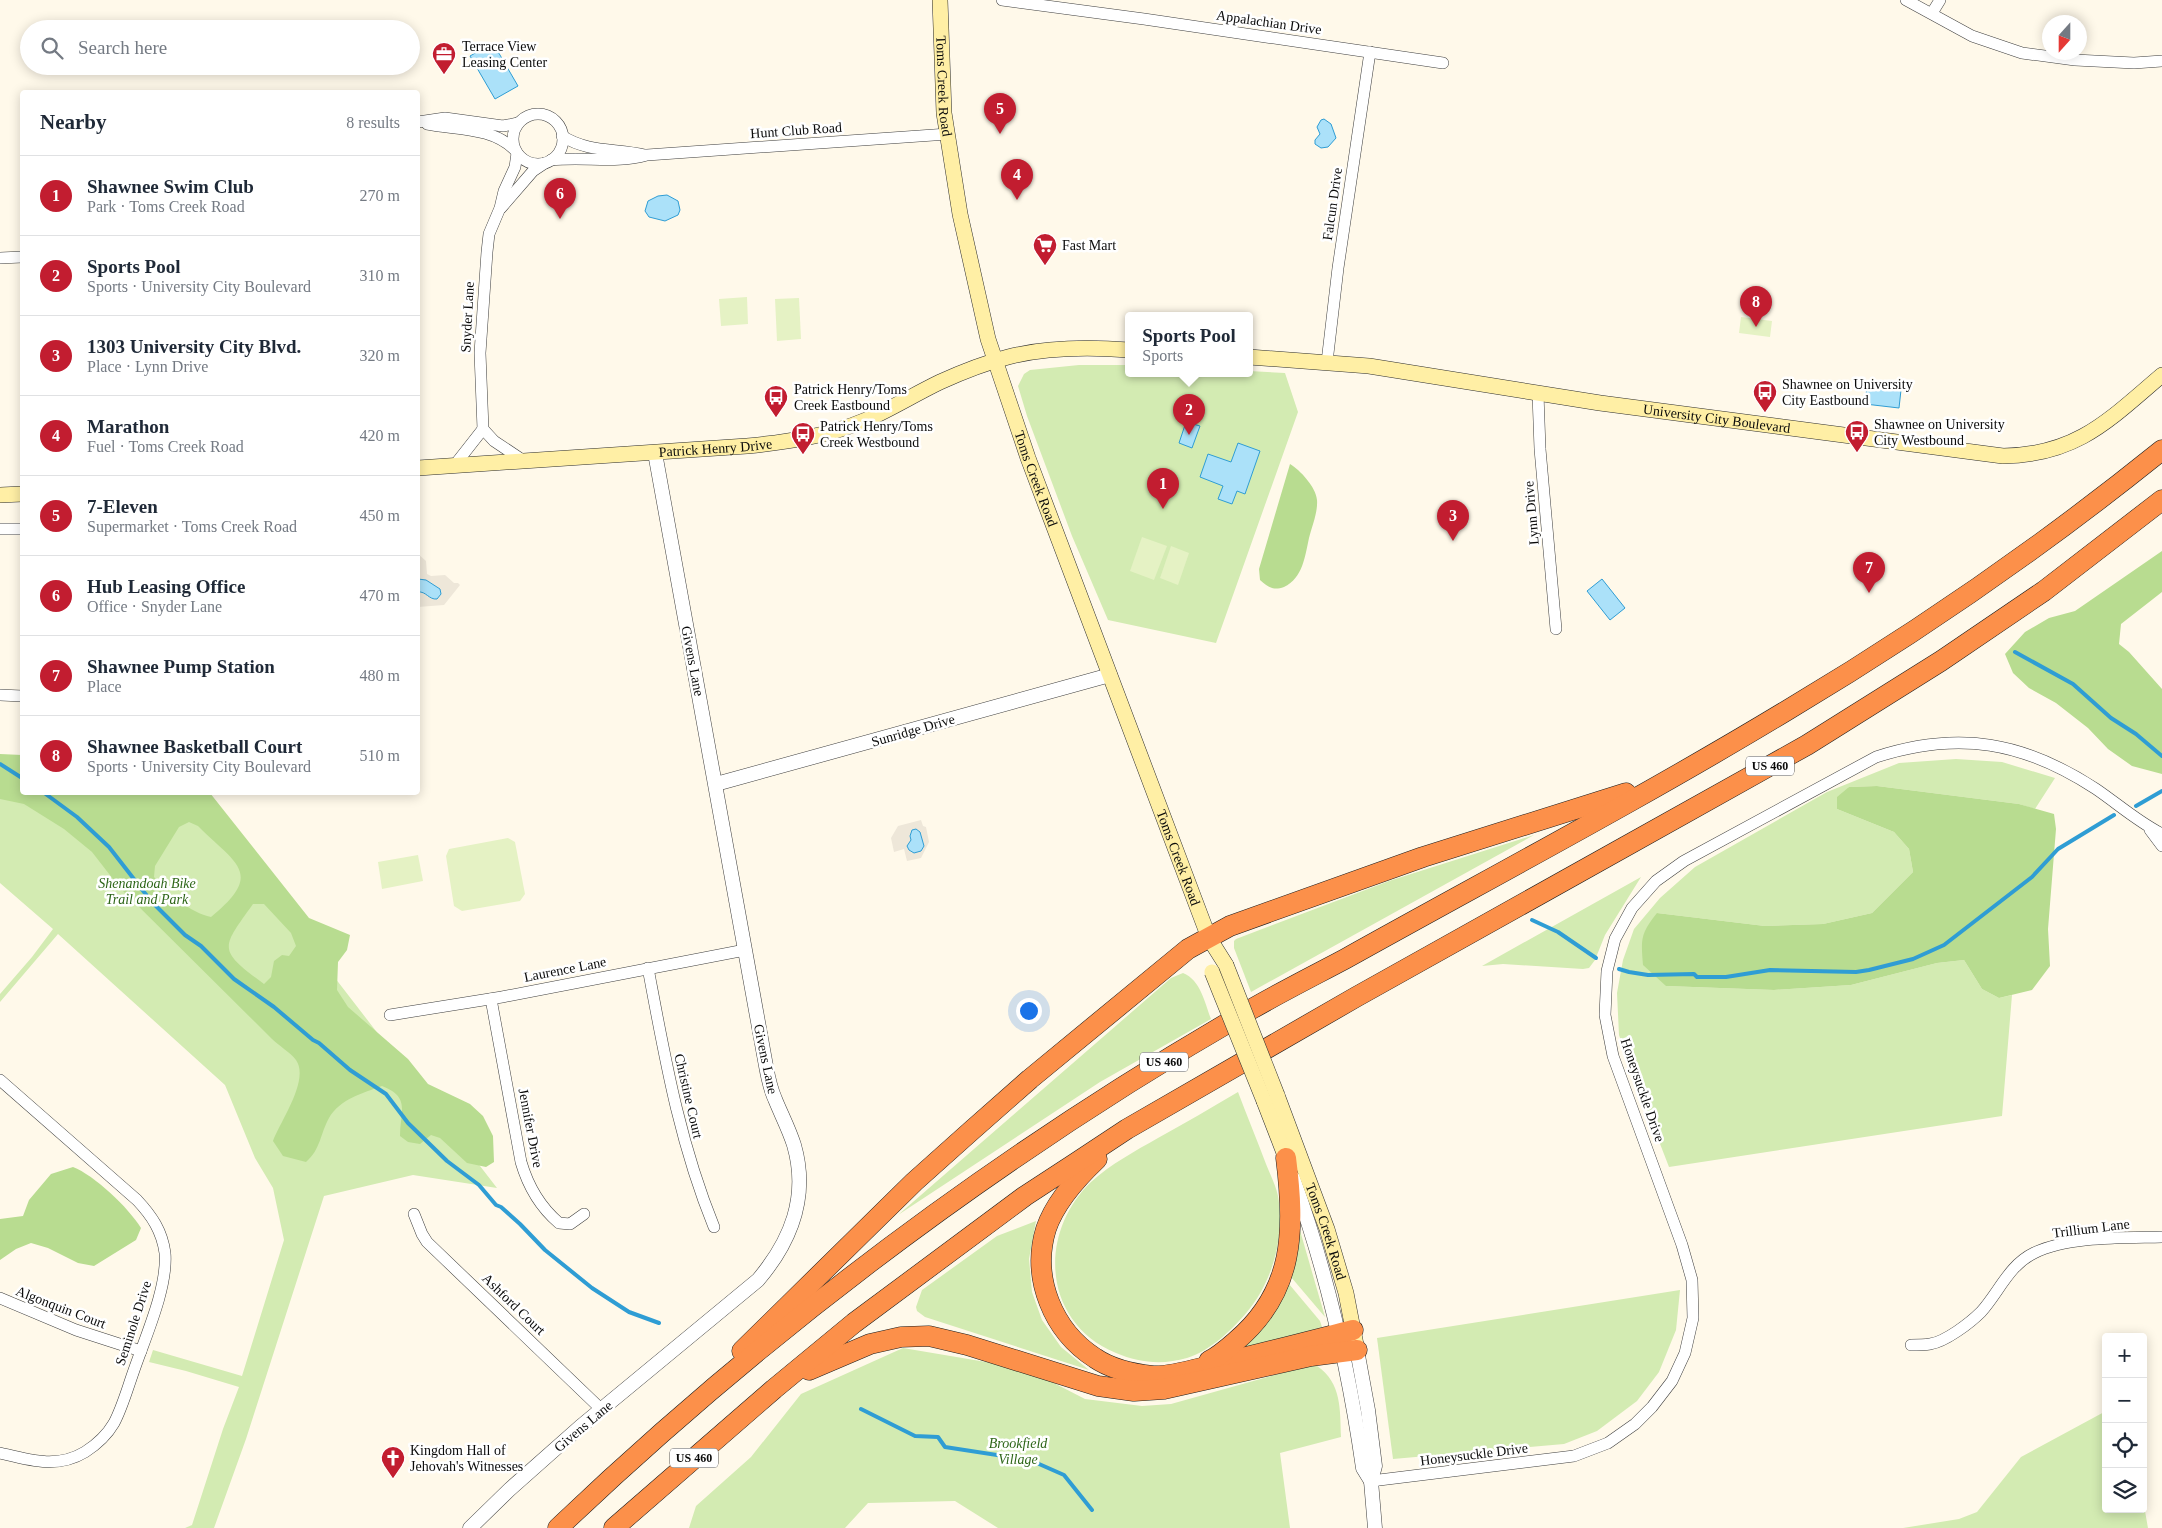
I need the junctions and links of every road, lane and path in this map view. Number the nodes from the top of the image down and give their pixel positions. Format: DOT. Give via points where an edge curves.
graph roads {
  1 [pos="940,0"];
  2 [pos="1002,0"];
  3 [pos="1906,0"];
  4 [pos="1940,0"];
  5 [pos="1932,13"];
  6 [pos="1370,52"];
  7 [pos="2162,61"];
  8 [pos="1442,63"];
  9 [pos="420,122"];
  10 [pos="420,122"];
  11 [pos="518,123"];
  12 [pos="948,134"];
  13 [pos="562,136"];
  14 [pos="516,152"];
  15 [pos="647,155"];
  16 [pos="548,162"];
  17 [pos="500,208"];
  18 [pos="20,257"];
  19 [pos="0,258"];
  20 [pos="1125,350"];
  21 [pos="1253,357"];
  22 [pos="995,361"];
  23 [pos="1327,362"];
  24 [pos="2162,375"];
  25 [pos="1538,394"];
  26 [pos="483,429"];
  27 [pos="2162,450"];
  28 [pos="655,452"];
  29 [pos="524,461"];
  30 [pos="454,466"];
  31 [pos="420,468"];
  32 [pos="20,494"];
  33 [pos="0,495"];
  34 [pos="2162,500"];
  35 [pos="0,529"];
  36 [pos="20,529"];
  37 [pos="1556,629"];
  38 [pos="1110,675"];
  39 [pos="0,695"];
  40 [pos="20,696"];
  41 [pos="1668,780"];
  42 [pos="716,784"];
  43 [pos="2147,827"];
  44 [pos="2162,834"];
  45 [pos="2162,846"];
  46 [pos="1209,938"];
  47 [pos="745,950"];
  48 [pos="648,968"];
  49 [pos="491,999"];
  50 [pos="390,1015"];
  51 [pos="0,1080"];
  52 [pos="1270,1098"];
  53 [pos="1127,1130"];
  54 [pos="1286,1158"];
  55 [pos="414,1214"];
  56 [pos="584,1214"];
  57 [pos="714,1227"];
  58 [pos="2162,1237"];
  59 [pos="0,1298"];
  60 [pos="1347,1342"];
  61 [pos="1911,1345"];
  62 [pos="141,1351"];
  63 [pos="1191,1370"];
  64 [pos="774,1388"];
  65 [pos="698,1401"];
  66 [pos="602,1410"];
  67 [pos="0,1453"];
  68 [pos="1371,1481"];
  69 [pos="470,1528"];
  70 [pos="558,1528"];
  71 [pos="614,1528"];
  72 [pos="1375,1528"];
  1 -- 12 [label="main road, Toms Creek Road" via="944,113"];
  2 -- 6 [label="street, Appalachian Drive"];
  3 -- 5 [label="street"];
  4 -- 5 [label="street"];
  5 -- 7 [label="street" via="1972,36 2022,53 2075,60"];
  6 -- 8 [label="street, Appalachian Drive"];
  6 -- 23 [label="street, Falcun Drive"];
  9 -- 11 [label="street" via="446,118 503,126"];
  10 -- 14 [label="street" via="485,133 500,138"];
  11 -- 13 [label="street" via="530,115 544,115 556,123"];
  11 -- 14 [label="street" via="512,137"];
  12 -- 15 [label="street, Hunt Club Road"];
  12 -- 22 [label="main road, Toms Creek Road" via="972,273"];
  13 -- 15 [label="street, Hunt Club Road" via="601,151 630,151"];
  13 -- 16 [label="street" via="560,150"];
  14 -- 16 [label="street" via="531,163"];
  14 -- 17 [label="street, Snyder Lane" via="515,167"];
  15 -- 16 [label="street, Hunt Club Road" via="630,160 579,158"];
  16 -- 17 [label="street, Snyder Lane" via="533,171"];
  17 -- 26 [label="street, Snyder Lane" via="490,234 482,301"];
  18 -- 19 [label="street"];
  20 -- 22 [label="main road" via="1055,349"];
  21 -- 23 [label="main road, University City Boulevard"];
  22 -- 28 [label="main road, Patrick Henry Drive" via="939,383 864,421 827,433 763,445"];
  22 -- 38 [label="main road, Toms Creek Road"];
  23 -- 25 [label="main road, University City Boulevard"];
  24 -- 25 [label="main road, University City Boulevard" via="2092,433 2051,451 2013,456"];
  25 -- 37 [label="street, Lynn Drive"];
  26 -- 29 [label="street" via="494,441"];
  26 -- 30 [label="street"];
  27 -- 41 [label="highway, US 460" via="2037,546 1916,630 1786,712"];
  28 -- 29 [label="main road, Patrick Henry Drive"];
  28 -- 42 [label="street, Givens Lane"];
  29 -- 30 [label="main road, Patrick Henry Drive"];
  30 -- 31 [label="main road, Patrick Henry Drive"];
  32 -- 33 [label="main road"];
  34 -- 53 [label="highway, US 460" via="2044,591 1941,661 1807,745 1356,996"];
  35 -- 36 [label="street"];
  38 -- 42 [label="street, Sunridge Drive"];
  38 -- 46 [label="main road, Toms Creek Road"];
  39 -- 40 [label="street"];
  41 -- 46 [label="highway" via="1423,857 1230,926"];
  41 -- 65 [label="highway, US 460" via="1251,1010 1108,1096 1002,1166 876,1257"];
  42 -- 47 [label="street, Givens Lane"];
  43 -- 44 [label="street, Honeysuckle Drive"];
  43 -- 45 [label="street, Honeysuckle Drive"];
  43 -- 68 [label="street, Honeysuckle Drive" via="2056,765 2025,753 1985,744 1944,742 1876,757 1684,861 1656,881 1632,908 1615,939 1607,971 1605,1015 1613,1056 1692,1280 1692,1318 1685,1353 1672,1381 1635,1424 1608,1443 1574,1456"];
  46 -- 52 [label="main road, Toms Creek Road, bridge" via="1226,965"];
  46 -- 52 [label="main road, Toms Creek Road, bridge" via="1212,972"];
  46 -- 65 [label="highway" via="1172,961 1030,1079 914,1182 756,1335"];
  47 -- 48 [label="street, Laurence Lane"];
  47 -- 66 [label="street, Givens Lane" via="766,1066 774,1097 794,1146 798,1171 796,1214 778,1254 758,1280"];
  48 -- 49 [label="street, Laurence Lane"];
  48 -- 57 [label="street, Christine Court" via="679,1124"];
  49 -- 50 [label="street, Laurence Lane"];
  49 -- 56 [label="street, Jennifer Drive" via="521,1162 530,1187 542,1206 559,1223 570,1224"];
  51 -- 62 [label="street, Seminole Drive" via="131,1194 158,1226 165,1254 165,1270"];
  52 -- 54 [label="main road, Toms Creek Road"];
  52 -- 60 [label="main road, Toms Creek Road" via="1327,1229 1346,1293"];
  53 -- 63 [label="highway" via="1081,1175 1059,1202 1046,1229 1041,1259 1044,1289 1054,1314 1071,1338 1096,1359 1126,1371 1155,1376"];
  53 -- 64 [label="highway, US 460" via="1025,1196 900,1288"];
  54 -- 60 [label="street, Toms Creek Road"];
  54 -- 63 [label="highway" via="1291,1224 1288,1254 1279,1284 1248,1331 1212,1360"];
  55 -- 66 [label="street, Ashford Court" via="427,1242"];
  58 -- 61 [label="street, Trillium Lane" via="2059,1244 2033,1253 2011,1270 1981,1311 1957,1331 1932,1344"];
  59 -- 62 [label="street, Algonquin Court" via="76,1330"];
  60 -- 63 [label="highway"];
  60 -- 64 [label="highway" via="1311,1356 1164,1389 1134,1391 1098,1386 948,1340 915,1336 870,1344 813,1367"];
  60 -- 68 [label="street, Toms Creek Road" via="1363,1468"];
  62 -- 67 [label="street, Seminole Drive" via="118,1416 97,1443 76,1456 55,1462 45,1463"];
  64 -- 71 [label="highway, US 460"];
  65 -- 70 [label="highway, US 460"];
  66 -- 69 [label="street, Givens Lane"];
  68 -- 72 [label="street, Toms Creek Road"];
}
